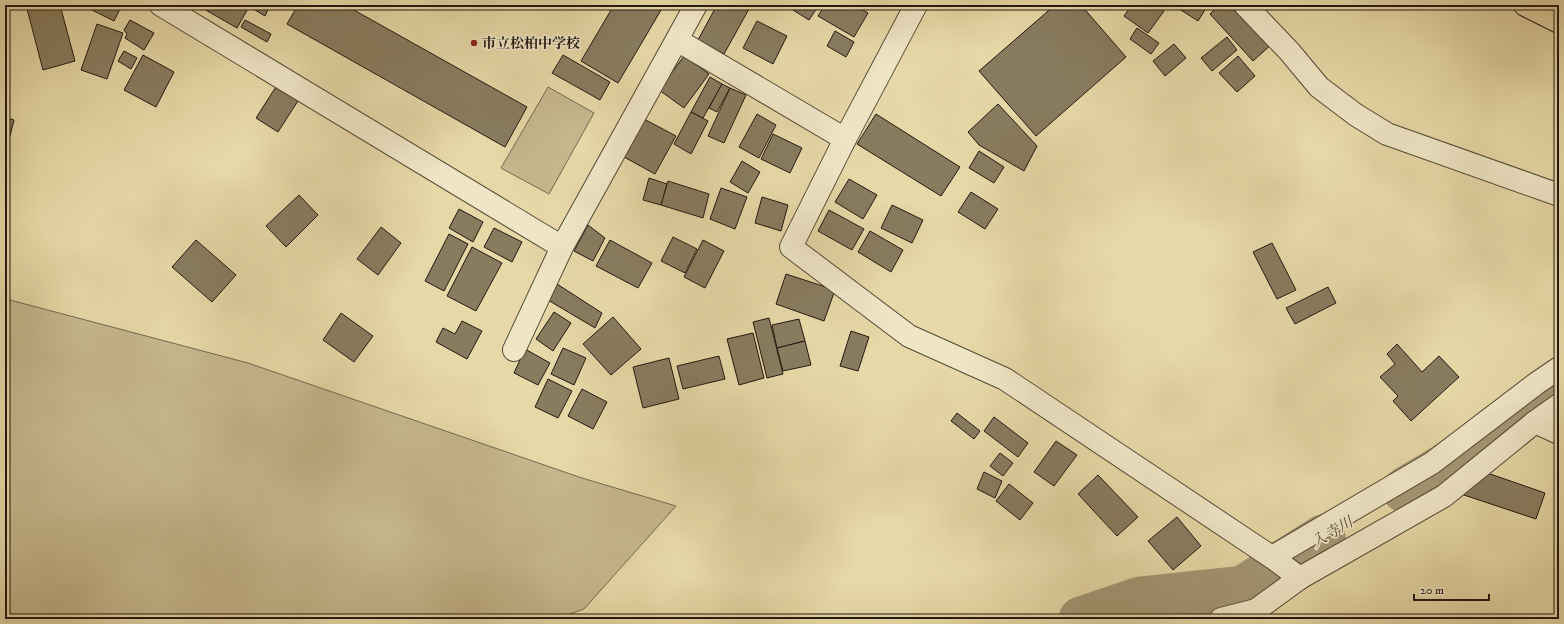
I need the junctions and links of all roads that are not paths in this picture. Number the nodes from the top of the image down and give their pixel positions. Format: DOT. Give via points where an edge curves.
graph roads {
  1 [pos="161,5"];
  2 [pos="696,5"];
  3 [pos="916,5"];
  4 [pos="1245,5"];
  5 [pos="1525,5"];
  6 [pos="1559,22"];
  7 [pos="677,40"];
  8 [pos="845,139"];
  9 [pos="1559,195"];
  10 [pos="562,247"];
  11 [pos="514,350"];
  12 [pos="1559,368"];
  13 [pos="1559,405"];
  14 [pos="1535,422"];
  15 [pos="1559,432"];
  16 [pos="1272,558"];
  17 [pos="1299,577"];
  18 [pos="1221,619"];
  1 -- 10 [label="street"];
  2 -- 7 [label="street"];
  3 -- 8 [label="street"];
  4 -- 9 [label="street" via="1319,87 1356,115 1388,134"];
  5 -- 6 [label="highway"];
  7 -- 8 [label="street"];
  7 -- 10 [label="street"];
  8 -- 16 [label="street" via="791,248 909,336 1005,378"];
  10 -- 11 [label="street"];
  12 -- 16 [label="street" via="1432,462"];
  13 -- 14 [label="street"];
  14 -- 15 [label="street"];
  14 -- 17 [label="street" via="1444,496"];
  16 -- 17 [label="street"];
  17 -- 18 [label="street" via="1256,610"];
}
